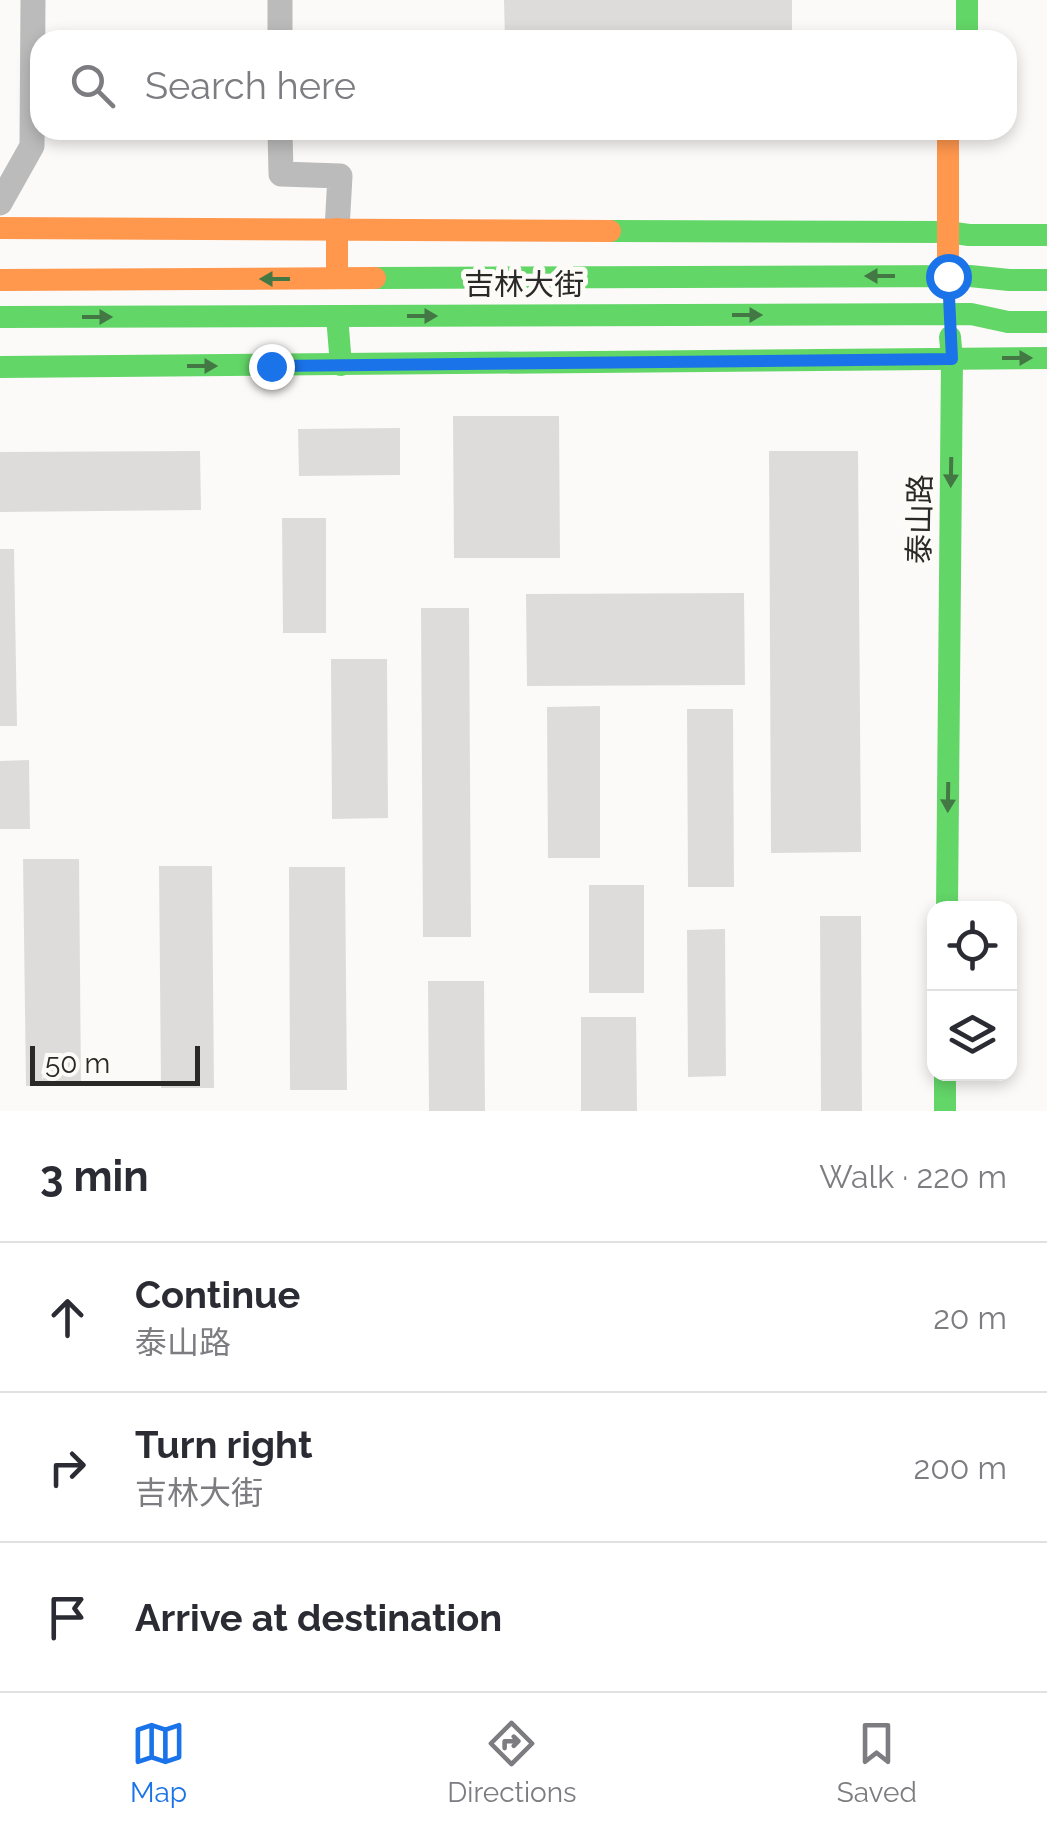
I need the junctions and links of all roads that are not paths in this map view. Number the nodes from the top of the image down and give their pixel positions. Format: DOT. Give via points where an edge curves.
graph roads {
  1 [pos="33,0"];
  2 [pos="280,0"];
  3 [pos="948,0"];
  4 [pos="967,0"];
  5 [pos="33,30"];
  6 [pos="280,30"];
  7 [pos="948,30"];
  8 [pos="967,30"];
  9 [pos="32,140"];
  10 [pos="280,140"];
  11 [pos="949,140"];
  12 [pos="967,140"];
  13 [pos="0,203"];
  14 [pos="0,228"];
  15 [pos="337,228"];
  16 [pos="958,234"];
  17 [pos="1047,235"];
  18 [pos="959,276"];
  19 [pos="337,278"];
  20 [pos="0,280"];
  21 [pos="1047,280"];
  22 [pos="960,314"];
  23 [pos="337,316"];
  24 [pos="0,317"];
  25 [pos="1047,322"];
  26 [pos="1047,358"];
  27 [pos="961,359"];
  28 [pos="341,365"];
  29 [pos="0,367"];
  30 [pos="947,901"];
  31 [pos="968,901"];
  32 [pos="945,1081"];
  33 [pos="967,1081"];
  34 [pos="945,1111"];
  35 [pos="967,1111"];
  1 -- 5 [label="street"];
  2 -- 6 [label="street"];
  3 -- 7 [label="main road"];
  4 -- 8 [label="main road"];
  9 -- 13 [label="street"];
  10 -- 15 [label="street" via="280,174 340,176"];
  11 -- 16 [label="main road, 泰山路"];
  12 -- 16 [label="main road, 泰山路"];
  14 -- 15 [label="main road, 吉林大街"];
  15 -- 16 [label="main road, 吉林大街"];
  15 -- 19 [label="main road"];
  16 -- 17 [label="main road, 吉林大街"];
  16 -- 18 [label="main road, 泰山路"];
  18 -- 19 [label="main road, 吉林大街, one-way"];
  18 -- 21 [label="main road, 吉林大街"];
  18 -- 22 [label="main road, 泰山路"];
  19 -- 20 [label="main road, 吉林大街, one-way"];
  23 -- 22 [label="main road, 吉林大街, one-way"];
  22 -- 25 [label="main road, 吉林大街"];
  22 -- 27 [label="main road, 泰山路"];
  24 -- 23 [label="main road, 吉林大街, one-way"];
  23 -- 28 [label="main road"];
  27 -- 26 [label="main road, one-way"];
  27 -- 28 [label="main road"];
  27 -- 30 [label="main road, 泰山路, one-way"];
  27 -- 31 [label="main road, 泰山路"];
  29 -- 28 [label="main road, one-way"];
  32 -- 34 [label="main road"];
  33 -- 35 [label="main road"];
}
